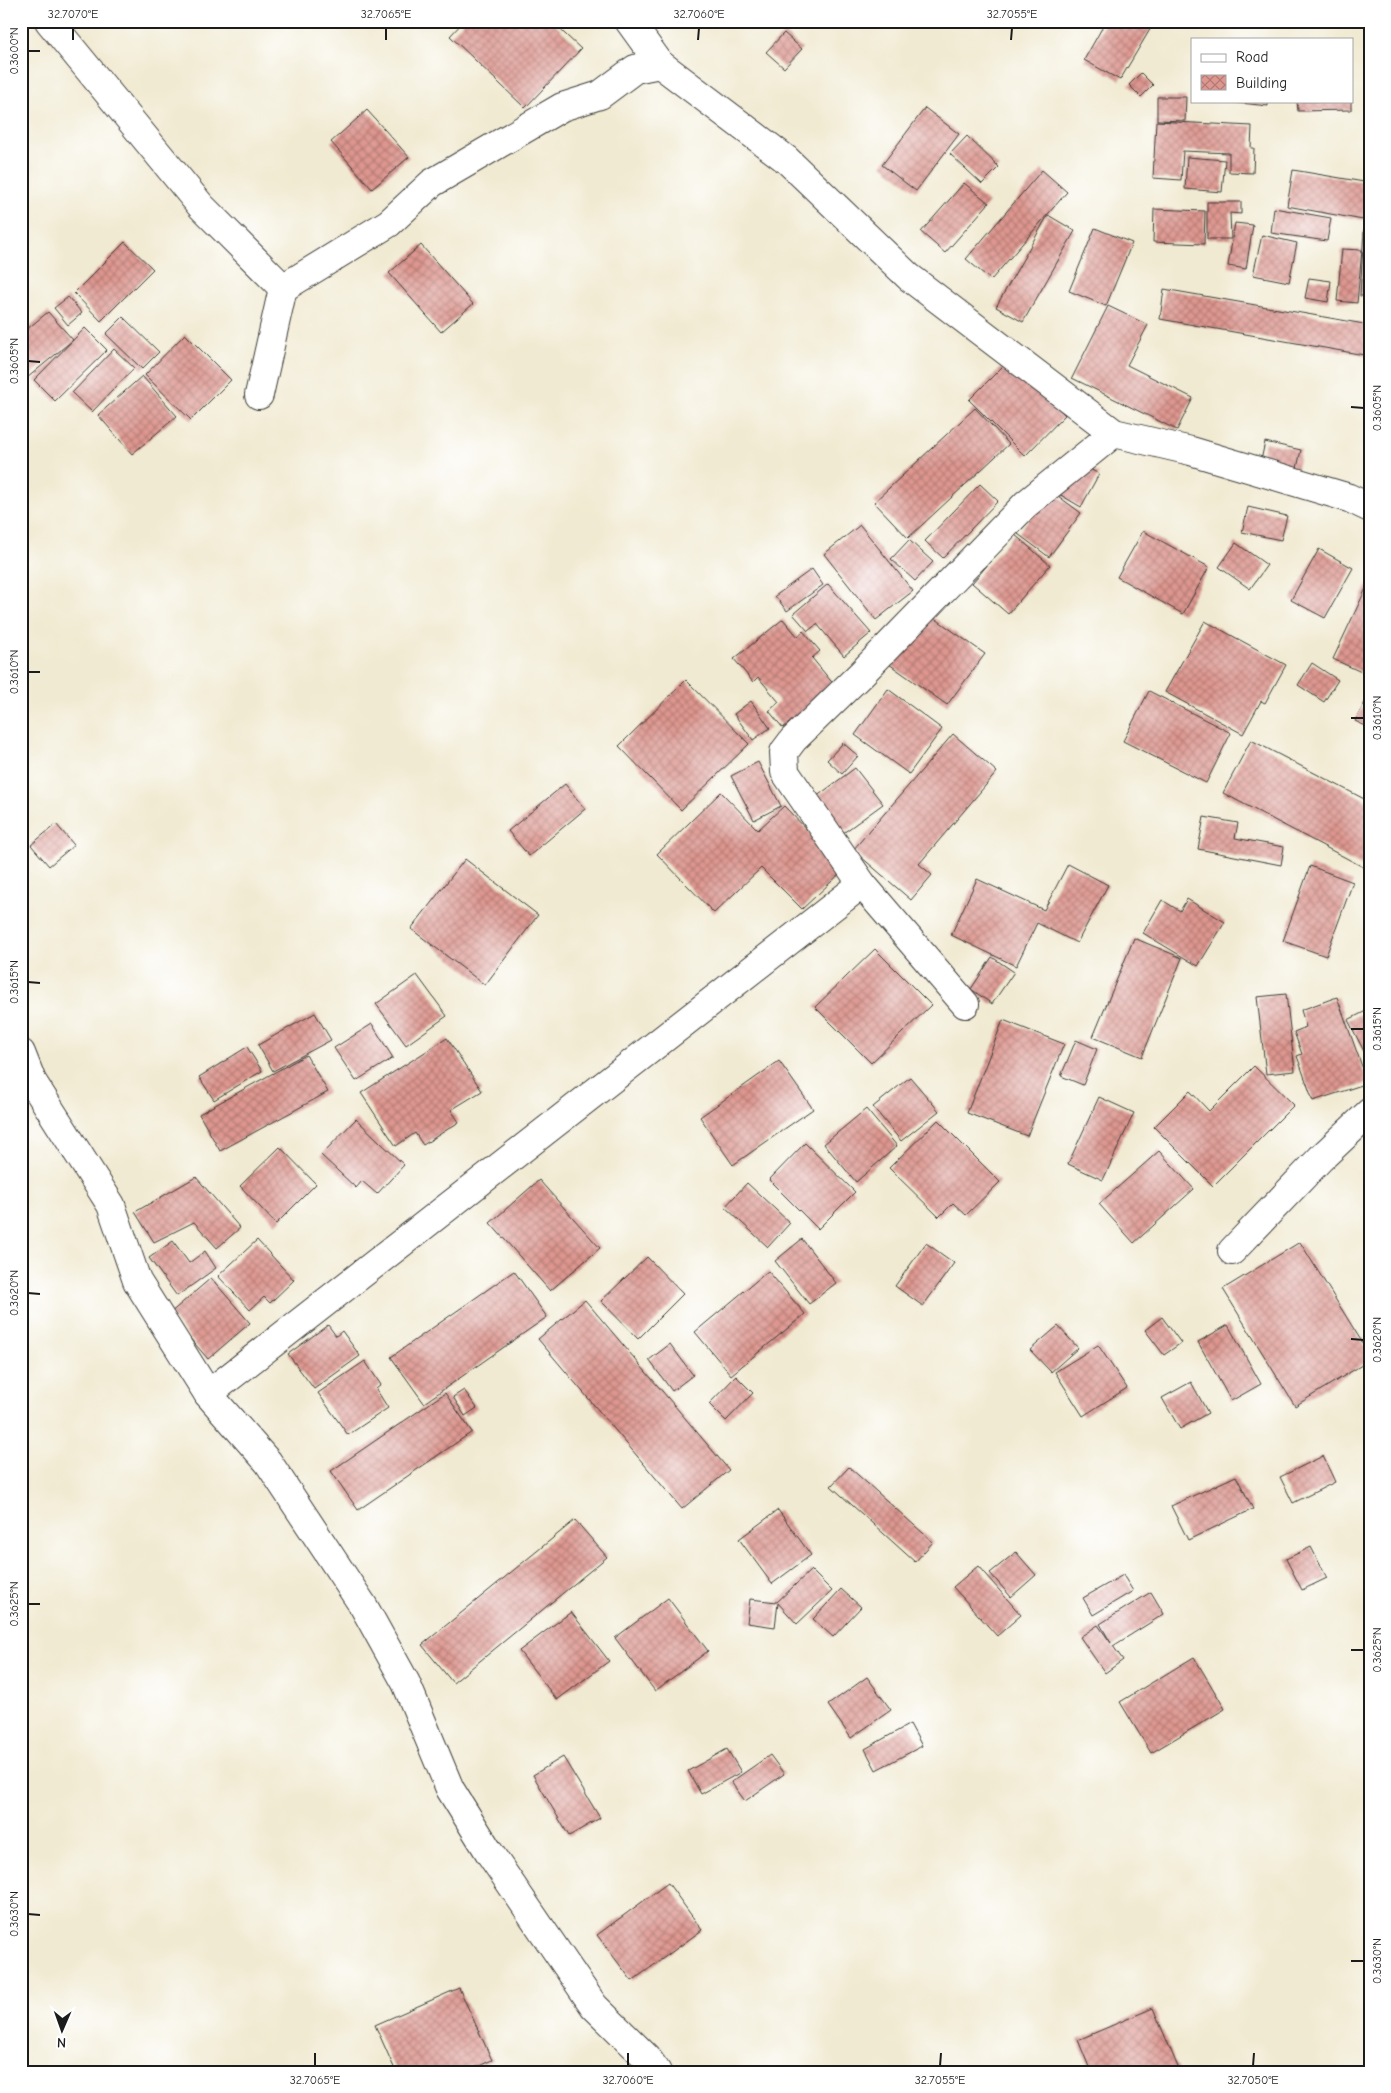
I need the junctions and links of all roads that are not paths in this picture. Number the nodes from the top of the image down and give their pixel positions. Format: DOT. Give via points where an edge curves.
graph roads {
  1 [pos="49,21"];
  2 [pos="629,21"];
  3 [pos="660,64"];
  4 [pos="283,288"];
  5 [pos="259,395"];
  6 [pos="1114,433"];
  7 [pos="1370,508"];
  8 [pos="862,884"];
  9 [pos="965,1004"];
  10 [pos="21,1053"];
  11 [pos="1370,1112"];
  12 [pos="1232,1251"];
  13 [pos="208,1394"];
  14 [pos="657,2072"];
  1 -- 4 [label="street" via="201,206"];
  2 -- 3 [label="street"];
  3 -- 4 [label="street" via="636,69 600,95 562,106 432,183 389,223"];
  3 -- 6 [label="street" via="787,160 909,277"];
  4 -- 5 [label="street"];
  6 -- 7 [label="street" via="1191,451 1348,498"];
  6 -- 8 [label="street" via="1026,504 784,752 785,772"];
  8 -- 9 [label="street"];
  8 -- 13 [label="street"];
  10 -- 13 [label="street" via="32,1081 111,1205 137,1281"];
  11 -- 12 [label="street"];
  13 -- 14 [label="street" via="268,1462 364,1607 406,1684 450,1789 489,1852 594,2006"];
}
